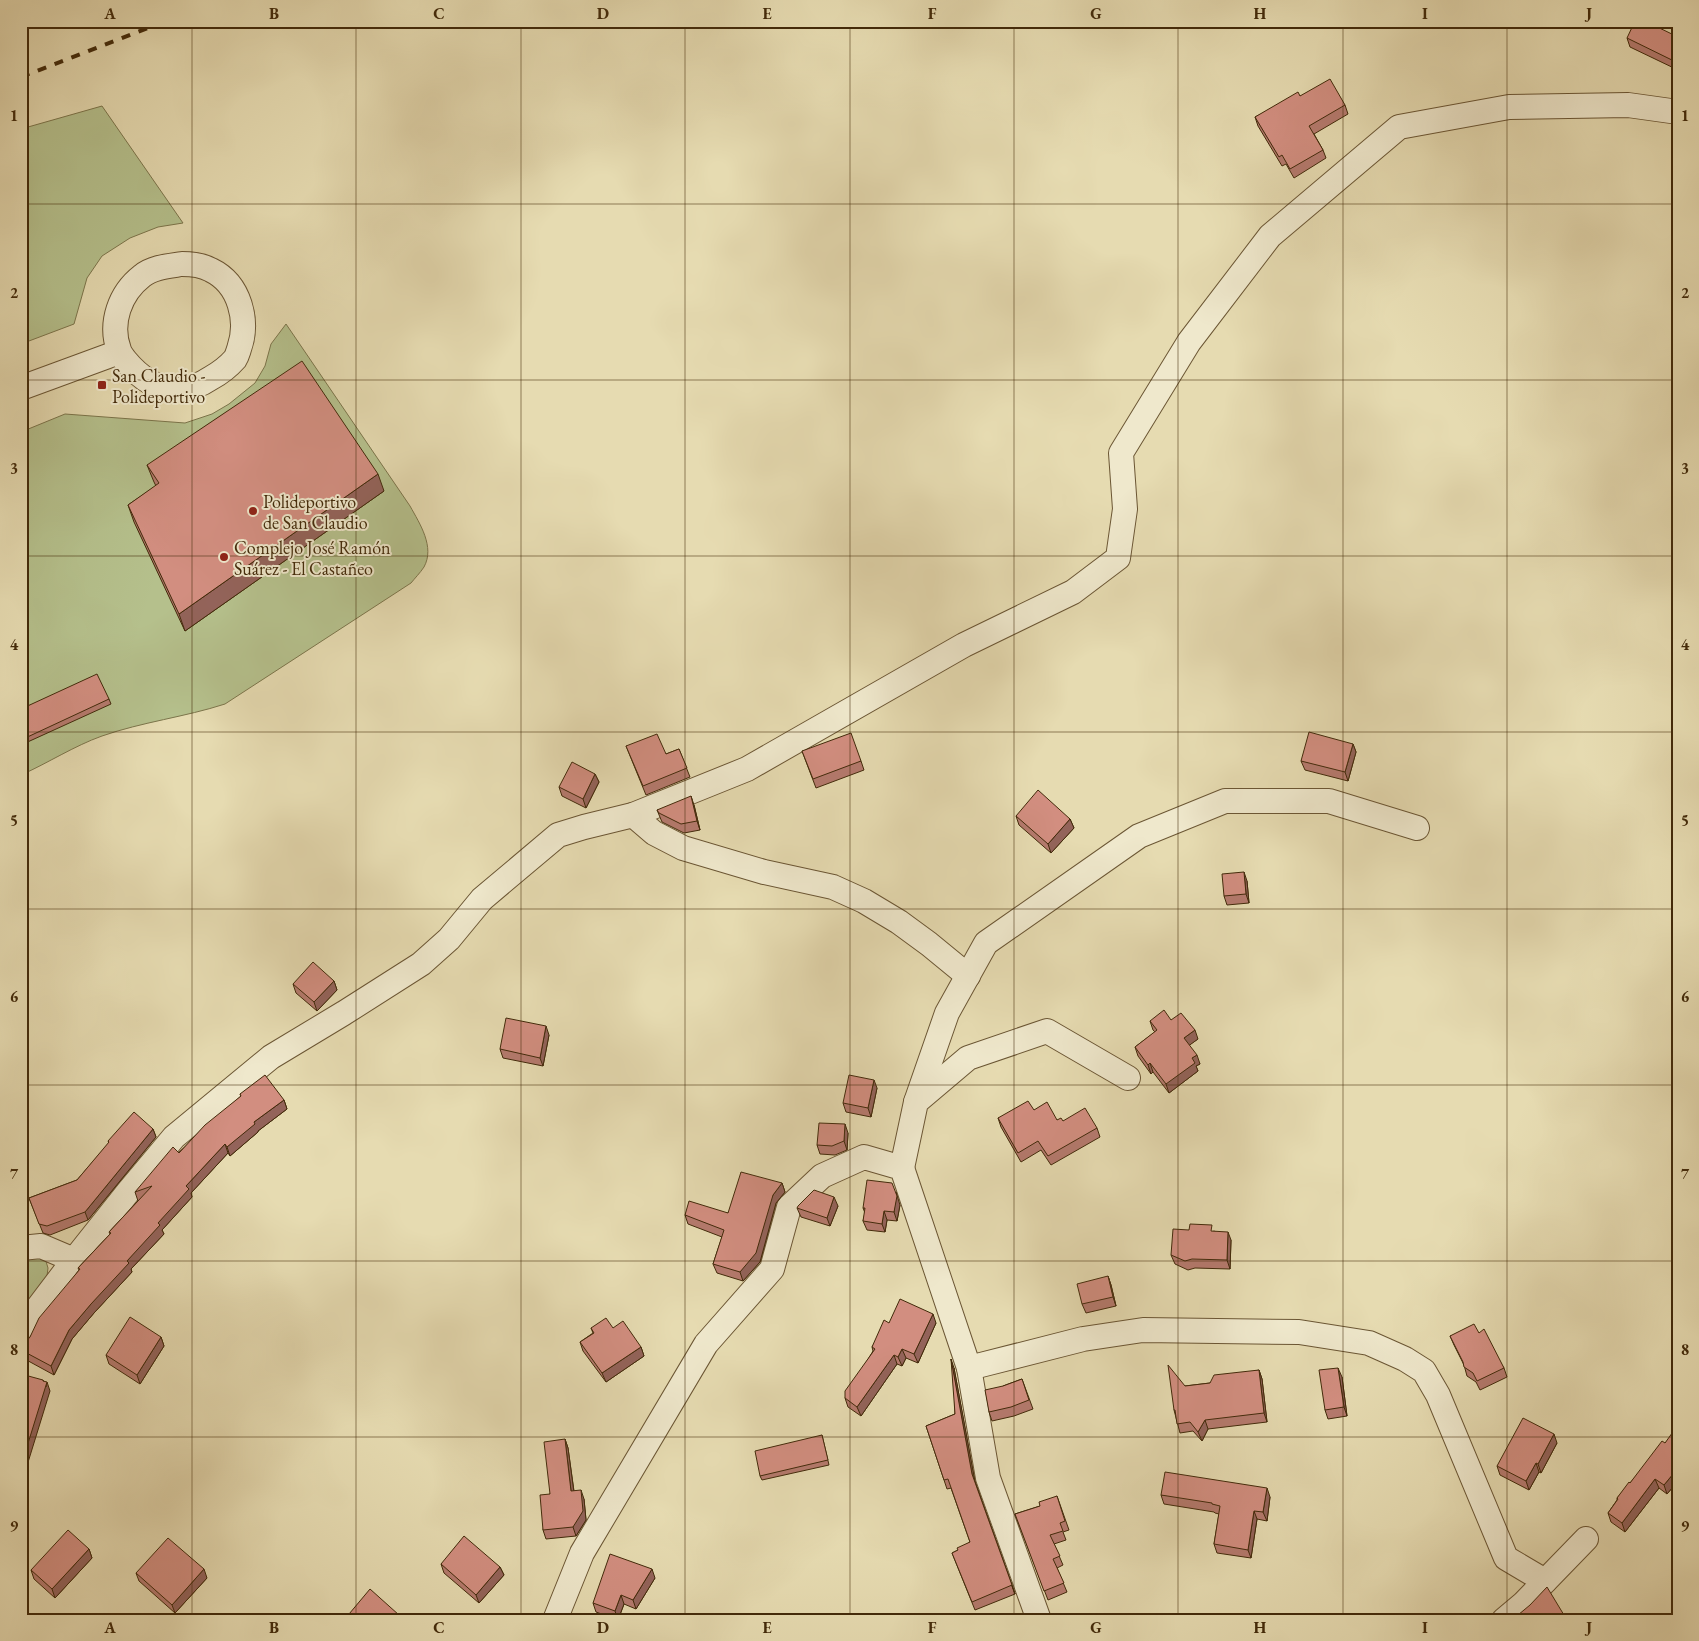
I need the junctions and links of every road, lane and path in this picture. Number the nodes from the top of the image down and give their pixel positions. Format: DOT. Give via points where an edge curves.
graph roads {
  1 [pos="1678,112"];
  2 [pos="119,352"];
  3 [pos="21,388"];
  4 [pos="633,815"];
  5 [pos="1417,828"];
  6 [pos="968,976"];
  7 [pos="1128,1078"];
  8 [pos="916,1102"];
  9 [pos="902,1168"];
  10 [pos="21,1248"];
  11 [pos="74,1260"];
  12 [pos="21,1340"];
  13 [pos="969,1368"];
  14 [pos="1586,1539"];
  15 [pos="1545,1581"];
  16 [pos="555,1620"];
  17 [pos="1039,1620"];
  18 [pos="1504,1620"];
  1 -- 4 [label="street" via="1628,105 1509,108 1399,127 1270,236 1189,342 1121,453 1125,509 1118,558 1073,592 964,645 746,769"];
  2 -- 2 [label="street" via="143,379 159,387 180,390 200,385 236,358 243,338 244,321 235,292 212,270 199,265 162,267 144,275 128,290 119,306 116,319"];
  2 -- 3 [label="street"];
  4 -- 6 [label="street" via="654,833 683,848 764,872 833,887 864,901 900,922"];
  4 -- 11 [label="street" via="558,835 482,898 449,939 421,964 271,1057 174,1137"];
  5 -- 6 [label="street" via="1329,801 1225,801 1139,836 986,943"];
  6 -- 8 [label="street" via="948,1013"];
  7 -- 8 [label="street" via="1047,1031 968,1058"];
  8 -- 9 [label="street"];
  9 -- 13 [label="street"];
  9 -- 16 [label="street" via="864,1157 822,1176 789,1207 772,1269 706,1344 582,1553"];
  10 -- 11 [label="street" via="41,1246"];
  11 -- 12 [label="street" via="33,1314"];
  13 -- 15 [label="street" via="1083,1339 1143,1330 1299,1332 1369,1343 1405,1359 1424,1372 1438,1394 1506,1558"];
  13 -- 17 [label="street" via="988,1478"];
  14 -- 15 [label="street"];
  15 -- 18 [label="street"];
}
